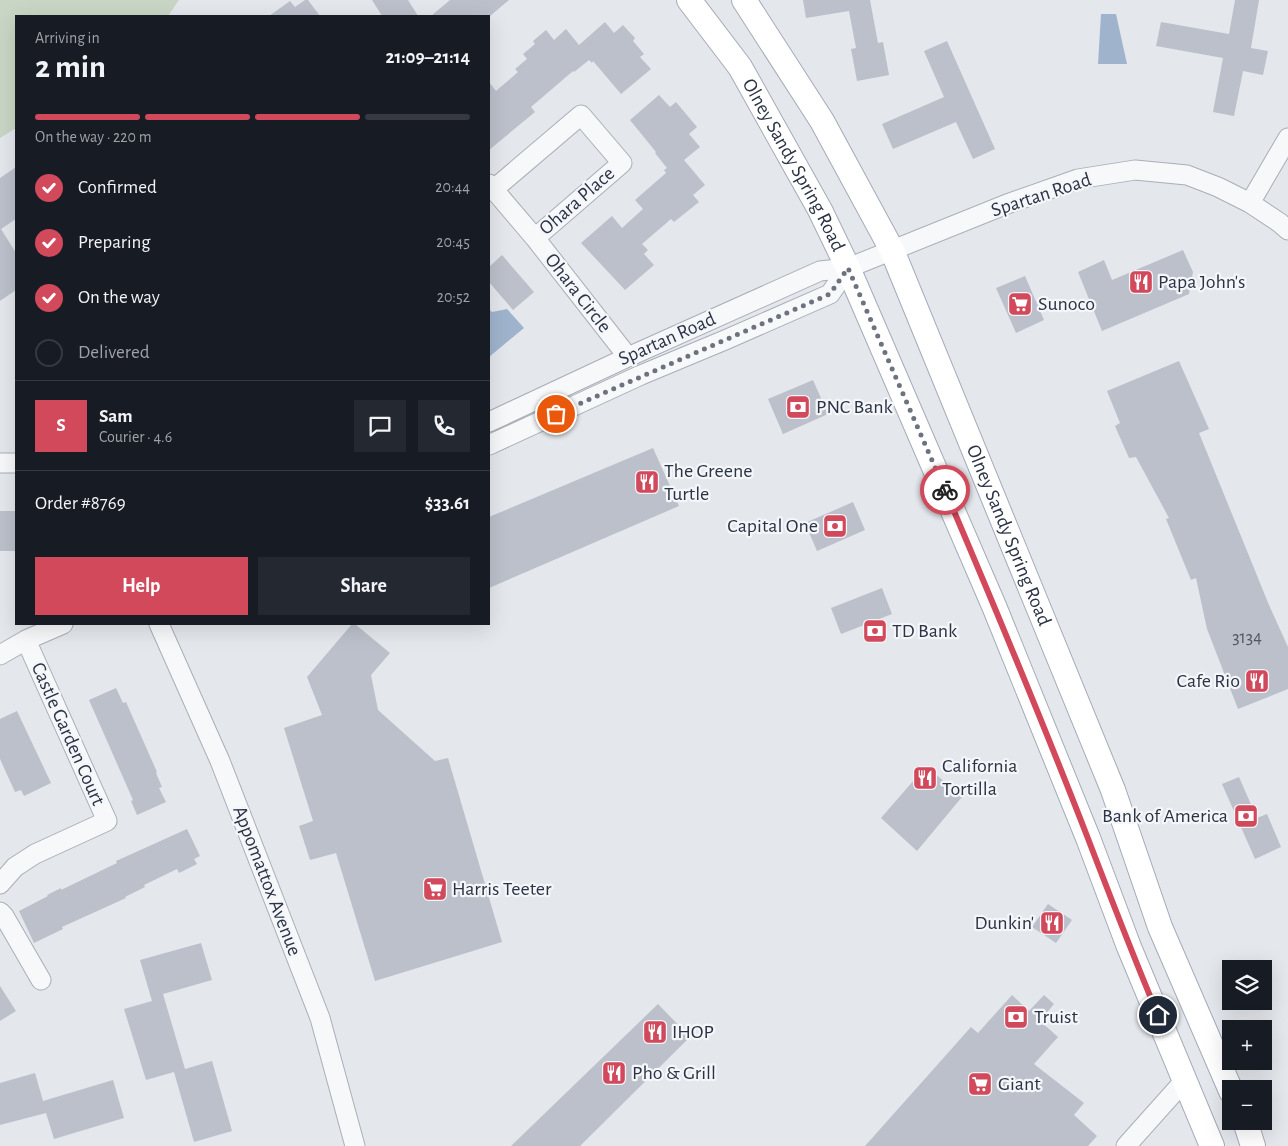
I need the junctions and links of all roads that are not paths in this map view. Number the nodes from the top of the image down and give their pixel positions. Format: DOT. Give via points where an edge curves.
graph roads {
  1 [pos="689,0"];
  2 [pos="744,0"];
  3 [pos="1288,138"];
  4 [pos="491,187"];
  5 [pos="1250,203"];
  6 [pos="1288,230"];
  7 [pos="534,238"];
  8 [pos="892,250"];
  9 [pos="848,268"];
  10 [pos="628,357"];
  11 [pos="490,422"];
  12 [pos="490,445"];
  13 [pos="0,463"];
  14 [pos="15,463"];
  15 [pos="61,625"];
  16 [pos="159,625"];
  17 [pos="26,640"];
  18 [pos="0,656"];
  19 [pos="0,884"];
  20 [pos="0,912"];
  21 [pos="40,980"];
  22 [pos="1185,1080"];
  23 [pos="1226,1080"];
  24 [pos="1248,1130"];
  25 [pos="355,1146"];
  26 [pos="1126,1146"];
  27 [pos="1212,1146"];
  28 [pos="1253,1146"];
  1 -- 9 [label="main road, Olney Sandy Spring Road" via="740,67 820,210"];
  2 -- 8 [label="main road, Olney Sandy Spring Road" via="822,121"];
  3 -- 5 [label="street"];
  4 -- 7 [label="street, Ohara Circle"];
  4 -- 7 [label="street, Ohara Place" via="582,115 622,162"];
  5 -- 6 [label="street, Spartan Road"];
  5 -- 8 [label="street, Spartan Road" via="1218,186 1187,175 1135,170 1078,178"];
  7 -- 10 [label="street, Ohara Circle"];
  8 -- 9 [label="street, Spartan Road"];
  8 -- 23 [label="main road, Olney Sandy Spring Road" via="1113,790 1160,927"];
  9 -- 10 [label="street, Spartan Road" via="820,271"];
  9 -- 12 [label="street, Spartan Road" via="830,294"];
  9 -- 22 [label="main road, Olney Sandy Spring Road" via="994,606"];
  10 -- 11 [label="street, Spartan Road"];
  13 -- 14 [label="street"];
  15 -- 17 [label="street"];
  16 -- 25 [label="street, Appomattox Avenue" via="220,762 320,1018"];
  17 -- 18 [label="street"];
  17 -- 19 [label="street, Castle Garden Court" via="108,822 35,854 15,867"];
  20 -- 21 [label="street"];
  22 -- 26 [label="street"];
  22 -- 27 [label="main road, Olney Sandy Spring Road"];
  24 -- 28 [label="main road"];
}
